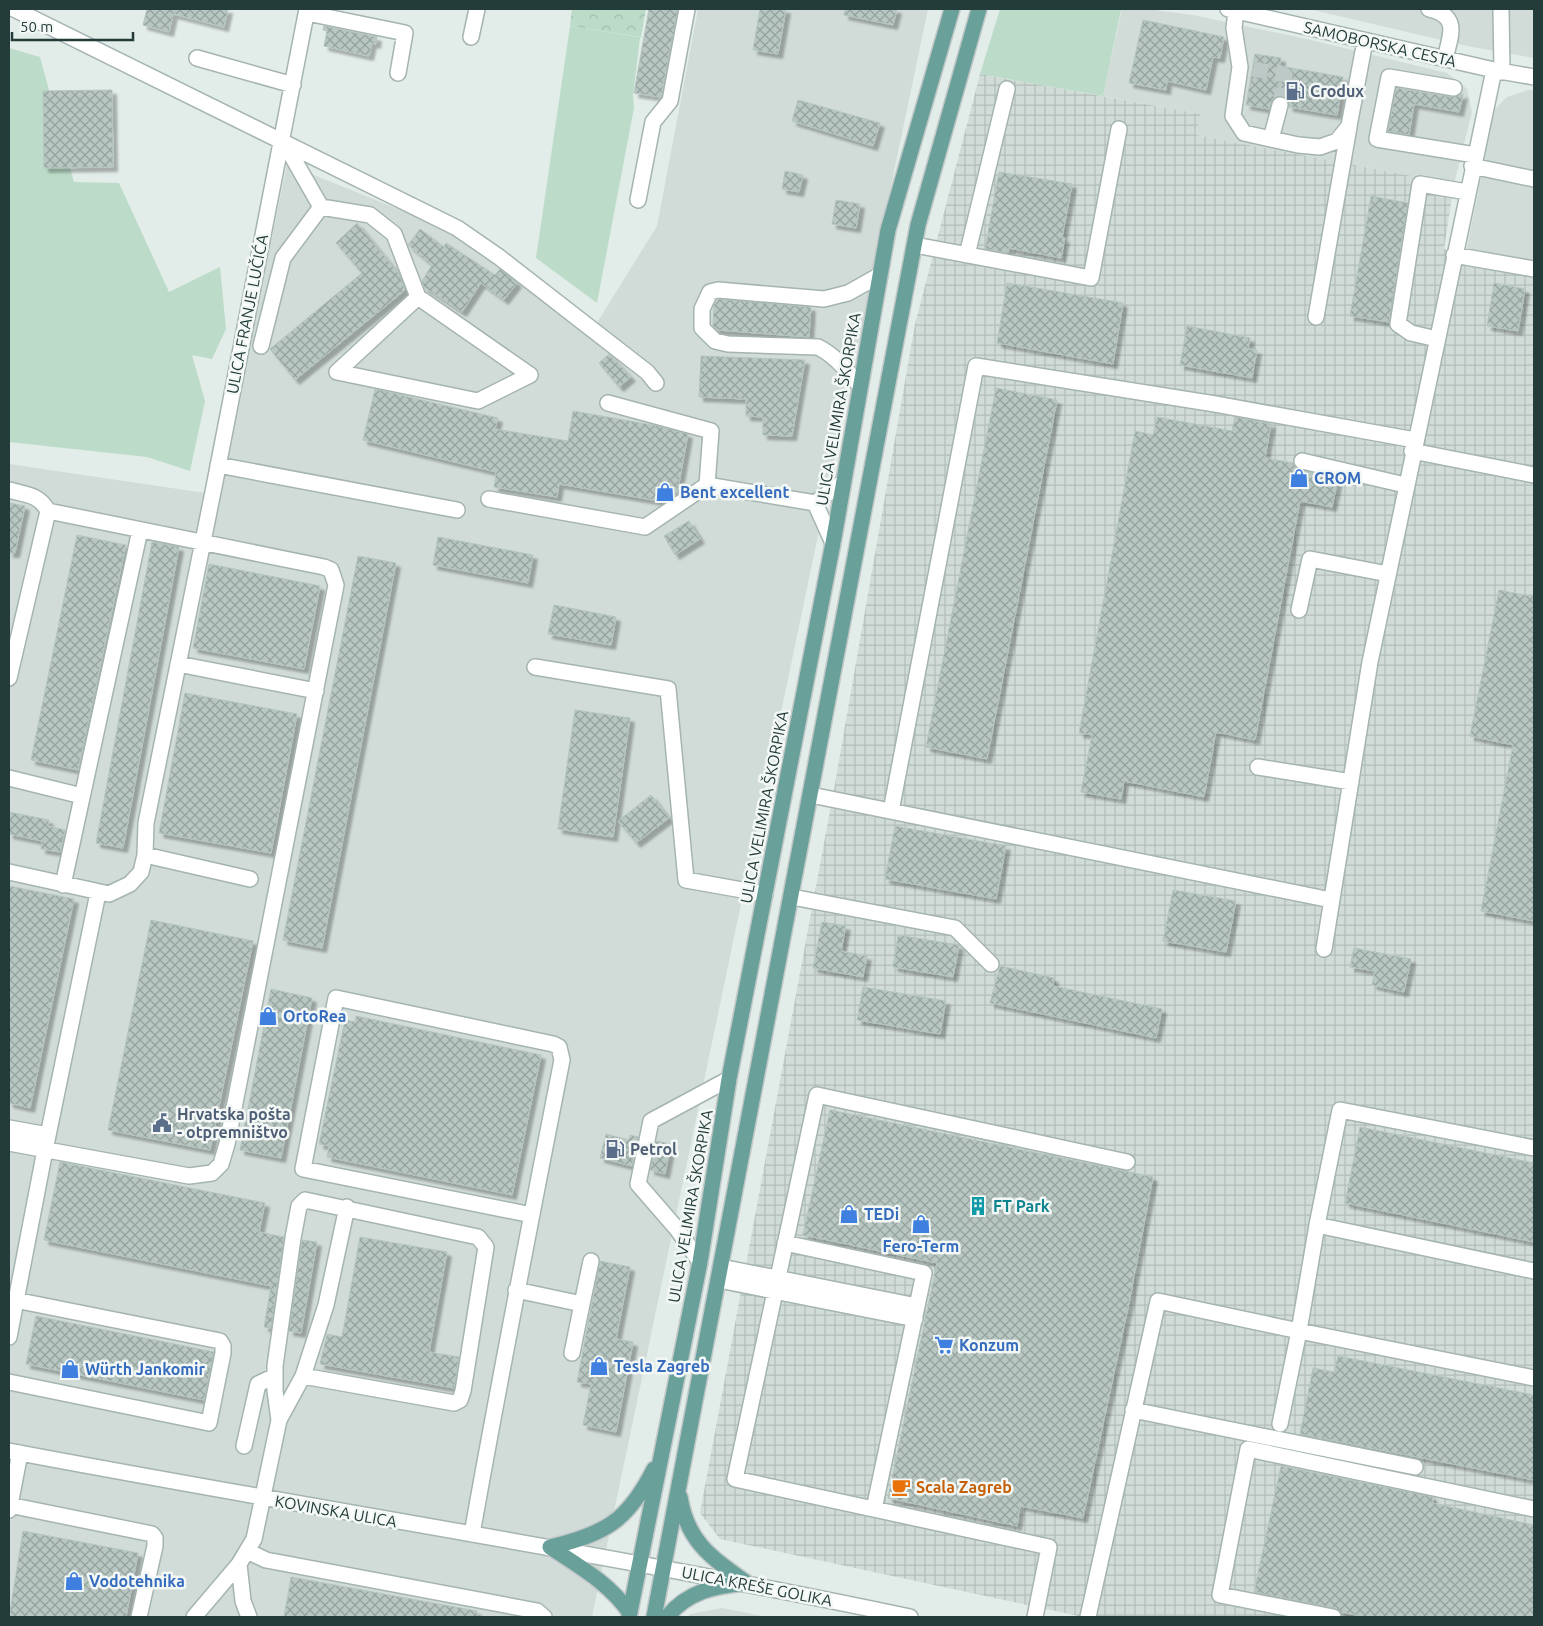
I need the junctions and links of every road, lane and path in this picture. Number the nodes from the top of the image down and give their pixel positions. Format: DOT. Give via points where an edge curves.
graph roads {
  1 [pos="14,9"];
  2 [pos="477,9"];
  3 [pos="687,9"];
  4 [pos="978,9"];
  5 [pos="1430,9"];
  6 [pos="1501,9"];
  7 [pos="951,10"];
  8 [pos="1231,10"];
  9 [pos="307,11"];
  10 [pos="471,38"];
  11 [pos="1365,41"];
  12 [pos="197,58"];
  13 [pos="1445,59"];
  14 [pos="1498,71"];
  15 [pos="398,73"];
  16 [pos="1534,77"];
  17 [pos="292,85"];
  18 [pos="1454,88"];
  19 [pos="1006,89"];
  20 [pos="1280,105"];
  21 [pos="1350,120"];
  22 [pos="1119,129"];
  23 [pos="1271,139"];
  24 [pos="283,143"];
  25 [pos="1474,160"];
  26 [pos="1534,179"];
  27 [pos="1467,192"];
  28 [pos="638,200"];
  29 [pos="321,207"];
  30 [pos="915,245"];
  31 [pos="259,254"];
  32 [pos="967,255"];
  33 [pos="1454,255"];
  34 [pos="283,258"];
  35 [pos="1534,268"];
  36 [pos="880,275"];
  37 [pos="418,297"];
  38 [pos="1316,317"];
  39 [pos="1437,339"];
  40 [pos="261,346"];
  41 [pos="656,383"];
  42 [pos="860,386"];
  43 [pos="608,403"];
  44 [pos="1414,446"];
  45 [pos="1302,461"];
  46 [pos="218,465"];
  47 [pos="1534,475"];
  48 [pos="842,483"];
  49 [pos="706,485"];
  50 [pos="1406,485"];
  51 [pos="9,490"];
  52 [pos="489,499"];
  53 [pos="814,503"];
  54 [pos="457,510"];
  55 [pos="48,511"];
  56 [pos="140,530"];
  57 [pos="202,543"];
  58 [pos="833,543"];
  59 [pos="1388,574"];
  60 [pos="1299,610"];
  61 [pos="178,664"];
  62 [pos="535,667"];
  63 [pos="9,678"];
  64 [pos="316,692"];
  65 [pos="1258,767"];
  66 [pos="9,778"];
  67 [pos="1351,782"];
  68 [pos="811,795"];
  69 [pos="82,796"];
  70 [pos="891,811"];
  71 [pos="145,855"];
  72 [pos="9,872"];
  73 [pos="250,879"];
  74 [pos="63,885"];
  75 [pos="98,893"];
  76 [pos="765,894"];
  77 [pos="792,897"];
  78 [pos="1331,900"];
  79 [pos="1324,948"];
  80 [pos="991,964"];
  81 [pos="729,1080"];
  82 [pos="9,1128"];
  83 [pos="46,1142"];
  84 [pos="9,1143"];
  85 [pos="1534,1148"];
  86 [pos="1127,1162"];
  87 [pos="347,1208"];
  88 [pos="532,1215"];
  89 [pos="1317,1225"];
  90 [pos="785,1243"];
  91 [pos="591,1261"];
  92 [pos="700,1262"];
  93 [pos="1534,1270"];
  94 [pos="720,1273"];
  95 [pos="777,1284"];
  96 [pos="516,1290"];
  97 [pos="15,1300"];
  98 [pos="582,1304"];
  99 [pos="916,1312"];
  100 [pos="1299,1331"];
  101 [pos="9,1337"];
  102 [pos="572,1353"];
  103 [pos="275,1376"];
  104 [pos="303,1376"];
  105 [pos="1534,1378"];
  106 [pos="9,1382"];
  107 [pos="1133,1410"];
  108 [pos="279,1420"];
  109 [pos="1280,1424"];
  110 [pos="244,1446"];
  111 [pos="663,1450"];
  112 [pos="14,1452"];
  113 [pos="1415,1467"];
  114 [pos="678,1486"];
  115 [pos="264,1498"];
  116 [pos="9,1507"];
  117 [pos="874,1509"];
  118 [pos="1534,1509"];
  119 [pos="472,1534"];
  120 [pos="550,1547"];
  121 [pos="247,1550"];
  122 [pos="239,1564"];
  123 [pos="640,1564"];
  124 [pos="663,1568"];
  125 [pos="747,1583"];
  126 [pos="630,1615"];
  127 [pos="139,1617"];
  128 [pos="194,1617"];
  129 [pos="249,1617"];
  130 [pos="544,1617"];
  131 [pos="654,1617"];
  132 [pos="667,1617"];
  133 [pos="910,1617"];
  134 [pos="1035,1617"];
  135 [pos="1088,1617"];
  136 [pos="1332,1617"];
  1 -- 24 [label="street"];
  2 -- 10 [label="street"];
  3 -- 28 [label="street" via="670,101 653,122"];
  4 -- 30 [label="main road"];
  5 -- 13 [label="street" via="1448,16 1452,25"];
  6 -- 14 [label="street"];
  7 -- 36 [label="main road, ULICA VELIMIRA ŠKORPIKA" via="888,230"];
  8 -- 11 [label="street, SAMOBORSKA CESTA"];
  8 -- 23 [label="street" via="1247,68 1233,116 1244,133"];
  9 -- 15 [label="street" via="405,33"];
  9 -- 17 [label="street, ULICA FRANJE LUČIĆA"];
  11 -- 13 [label="street, SAMOBORSKA CESTA"];
  11 -- 21 [label="street"];
  12 -- 17 [label="street"];
  13 -- 14 [label="street, SAMOBORSKA CESTA"];
  14 -- 16 [label="street, SAMOBORSKA CESTA"];
  14 -- 25 [label="street"];
  17 -- 24 [label="street, ULICA FRANJE LUČIĆA"];
  18 -- 25 [label="street" via="1390,77 1377,139"];
  19 -- 32 [label="street"];
  20 -- 23 [label="street"];
  21 -- 23 [label="street" via="1337,141 1320,147"];
  21 -- 38 [label="street"];
  22 -- 32 [label="street" via="1091,278"];
  24 -- 29 [label="street"];
  24 -- 31 [label="street, ULICA FRANJE LUČIĆA"];
  24 -- 41 [label="street" via="457,228 647,372"];
  25 -- 26 [label="street"];
  25 -- 27 [label="street"];
  27 -- 33 [label="street"];
  27 -- 39 [label="street" via="1420,184 1398,324 1411,333"];
  29 -- 34 [label="street"];
  29 -- 37 [label="street" via="370,215 394,234"];
  30 -- 32 [label="street"];
  30 -- 68 [label="main road"];
  31 -- 34 [label="street"];
  31 -- 46 [label="street, ULICA FRANJE LUČIĆA"];
  33 -- 35 [label="street"];
  33 -- 39 [label="street"];
  34 -- 40 [label="street"];
  36 -- 42 [label="main road, ULICA VELIMIRA ŠKORPIKA"];
  36 -- 42 [label="street" via="848,293 824,299 718,290 710,292 702,308 702,328 715,341 818,347 828,352"];
  37 -- 37 [label="street" via="434,308 530,375 478,401 337,372"];
  39 -- 44 [label="street"];
  42 -- 48 [label="main road, ULICA VELIMIRA ŠKORPIKA"];
  43 -- 49 [label="street" via="711,431"];
  44 -- 47 [label="street"];
  44 -- 50 [label="street"];
  44 -- 70 [label="street" via="1215,404 976,366"];
  45 -- 50 [label="street"];
  46 -- 54 [label="street"];
  46 -- 57 [label="street, ULICA FRANJE LUČIĆA"];
  48 -- 53 [label="street"];
  48 -- 58 [label="main road, ULICA VELIMIRA ŠKORPIKA"];
  49 -- 52 [label="street" via="645,527"];
  49 -- 53 [label="street"];
  50 -- 59 [label="street"];
  51 -- 55 [label="street" via="37,497"];
  53 -- 58 [label="street"];
  55 -- 56 [label="street"];
  55 -- 63 [label="street"];
  56 -- 57 [label="street"];
  56 -- 69 [label="street"];
  57 -- 61 [label="street, ULICA FRANJE LUČIĆA"];
  57 -- 64 [label="street" via="331,570 336,585"];
  58 -- 76 [label="main road, ULICA VELIMIRA ŠKORPIKA"];
  59 -- 60 [label="street" via="1310,559"];
  59 -- 67 [label="street"];
  61 -- 64 [label="street"];
  61 -- 71 [label="street, ULICA FRANJE LUČIĆA" via="146,823"];
  62 -- 76 [label="street" via="668,689 686,880"];
  64 -- 83 [label="street" via="221,1164 212,1173 189,1176"];
  65 -- 67 [label="street"];
  66 -- 69 [label="street"];
  67 -- 78 [label="street"];
  68 -- 70 [label="street"];
  68 -- 77 [label="main road"];
  69 -- 74 [label="street"];
  70 -- 78 [label="street"];
  71 -- 73 [label="street"];
  71 -- 75 [label="street" via="141,872 130,884 109,894"];
  72 -- 74 [label="street"];
  74 -- 75 [label="street"];
  75 -- 83 [label="street"];
  76 -- 81 [label="main road, ULICA VELIMIRA ŠKORPIKA"];
  77 -- 80 [label="street" via="955,928"];
  77 -- 94 [label="main road"];
  78 -- 79 [label="street"];
  81 -- 92 [label="main road, ULICA VELIMIRA ŠKORPIKA"];
  81 -- 92 [label="street" via="651,1121 638,1184 677,1229"];
  82 -- 83 [label="street"];
  83 -- 84 [label="street"];
  83 -- 97 [label="street"];
  85 -- 89 [label="street" via="1340,1110"];
  86 -- 90 [label="street" via="817,1095"];
  87 -- 103 [label="street" via="305,1200 300,1206"];
  87 -- 104 [label="street" via="326,1305"];
  87 -- 104 [label="street" via="483,1240 486,1246 463,1391 460,1400 454,1403"];
  88 -- 88 [label="street" via="562,1060 559,1047 336,998 303,1170"];
  88 -- 96 [label="street"];
  89 -- 93 [label="street"];
  89 -- 100 [label="street"];
  90 -- 95 [label="street"];
  90 -- 99 [label="street" via="924,1273"];
  91 -- 98 [label="street"];
  92 -- 111 [label="main road, ULICA VELIMIRA ŠKORPIKA"];
  94 -- 95 [label="street"];
  94 -- 114 [label="main road"];
  95 -- 99 [label="street"];
  95 -- 117 [label="street" via="735,1479"];
  96 -- 98 [label="street"];
  96 -- 119 [label="street"];
  97 -- 101 [label="street"];
  97 -- 106 [label="street" via="220,1341 223,1353 209,1423"];
  98 -- 102 [label="street"];
  99 -- 117 [label="street"];
  100 -- 105 [label="street"];
  100 -- 107 [label="street" via="1158,1301"];
  100 -- 109 [label="street"];
  103 -- 108 [label="street"];
  103 -- 110 [label="street" via="258,1384"];
  104 -- 108 [label="street"];
  107 -- 113 [label="street"];
  107 -- 135 [label="street"];
  108 -- 115 [label="street"];
  111 -- 120 [label="main road" via="633,1504 615,1523 580,1540"];
  111 -- 123 [label="main road, ULICA VELIMIRA ŠKORPIKA"];
  112 -- 115 [label="street, KOVINSKA ULICA"];
  112 -- 116 [label="street"];
  114 -- 124 [label="main road"];
  114 -- 125 [label="main road" via="684,1519 695,1540"];
  115 -- 119 [label="street, KOVINSKA ULICA"];
  115 -- 121 [label="street" via="254,1540"];
  116 -- 127 [label="street" via="152,1534 155,1546"];
  117 -- 134 [label="street" via="1049,1547"];
  118 -- 136 [label="street" via="1248,1450 1220,1595"];
  119 -- 120 [label="street, KOVINSKA ULICA"];
  120 -- 123 [label="street, KOVINSKA ULICA"];
  120 -- 126 [label="main road" via="604,1583 619,1597"];
  121 -- 122 [label="street"];
  121 -- 130 [label="street" via="266,1560 537,1611"];
  122 -- 128 [label="street"];
  122 -- 129 [label="street" via="243,1602"];
  123 -- 124 [label="street, KOVINSKA ULICA"];
  123 -- 126 [label="main road, ULICA VELIMIRA ŠKORPIKA"];
  124 -- 125 [label="street, ULICA KREŠE GOLIKA"];
  124 -- 131 [label="main road"];
  125 -- 132 [label="main road" via="710,1588 693,1595"];
  125 -- 133 [label="street, ULICA KREŠE GOLIKA"];
}
